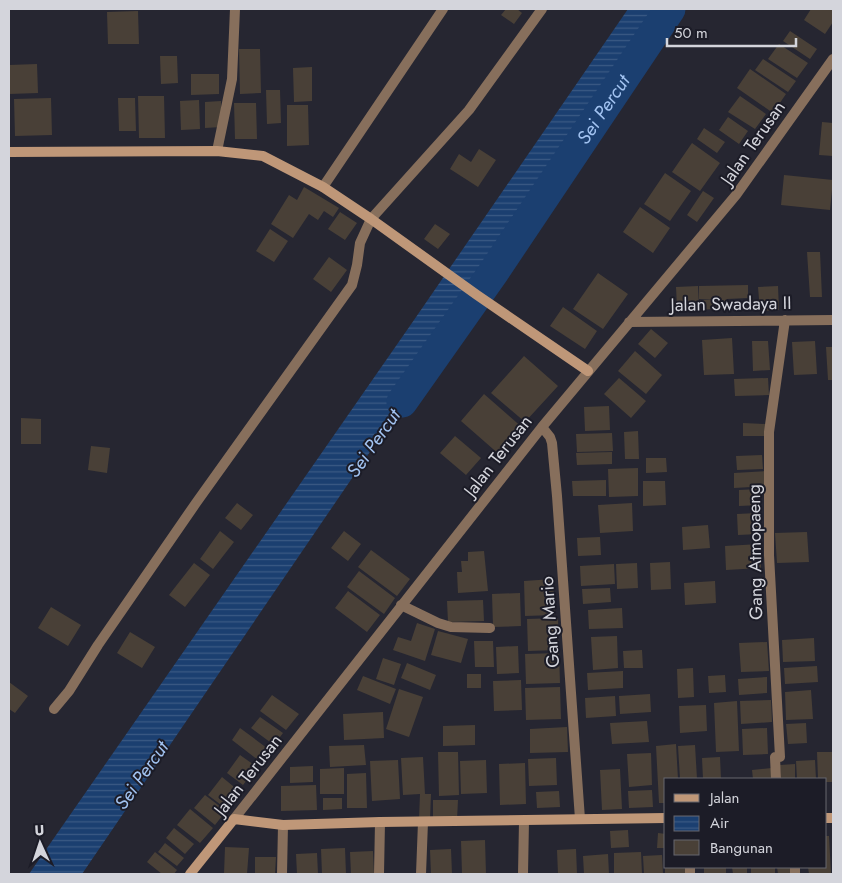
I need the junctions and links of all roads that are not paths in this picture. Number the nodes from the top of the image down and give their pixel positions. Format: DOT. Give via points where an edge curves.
graph roads {
  1 [pos="235,9"];
  2 [pos="444,9"];
  3 [pos="542,9"];
  4 [pos="833,59"];
  5 [pos="217,151"];
  6 [pos="9,152"];
  7 [pos="323,187"];
  8 [pos="371,219"];
  9 [pos="785,320"];
  10 [pos="833,320"];
  11 [pos="629,322"];
  12 [pos="588,371"];
  13 [pos="542,427"];
  14 [pos="401,605"];
  15 [pos="490,628"];
  16 [pos="54,709"];
  17 [pos="776,778"];
  18 [pos="664,818"];
  19 [pos="234,819"];
  20 [pos="580,819"];
  21 [pos="524,821"];
  22 [pos="380,822"];
  23 [pos="423,822"];
  24 [pos="282,825"];
  25 [pos="190,874"];
  26 [pos="282,874"];
  27 [pos="379,874"];
  28 [pos="422,874"];
  29 [pos="523,874"];
  1 -- 5 [label="street" via="232,79"];
  2 -- 7 [label="street"];
  3 -- 8 [label="street" via="469,110"];
  4 -- 11 [label="street, Jalan Terusan" via="736,196"];
  5 -- 6 [label="street"];
  5 -- 7 [label="street" via="263,156"];
  7 -- 8 [label="street"];
  8 -- 12 [label="street"];
  8 -- 16 [label="street" via="360,243 352,285"];
  9 -- 10 [label="street, Jalan Swadaya II"];
  9 -- 11 [label="street, Jalan Swadaya II"];
  9 -- 17 [label="street, Gang Atmopaeng" via="769,432 769,555 780,757 775,756"];
  11 -- 12 [label="street, Jalan Terusan"];
  12 -- 13 [label="street, Jalan Terusan"];
  13 -- 14 [label="street, Jalan Terusan"];
  13 -- 20 [label="street, Gang Mario" via="552,443"];
  14 -- 15 [label="street" via="451,627"];
  14 -- 19 [label="street, Jalan Terusan"];
  18 -- 20 [label="street"];
  19 -- 24 [label="street"];
  19 -- 25 [label="street, Jalan Terusan"];
  20 -- 21 [label="street"];
  21 -- 23 [label="street"];
  21 -- 29 [label="street"];
  22 -- 23 [label="street"];
  22 -- 24 [label="street"];
  22 -- 27 [label="street"];
  23 -- 28 [label="street"];
  24 -- 26 [label="street"];
}
